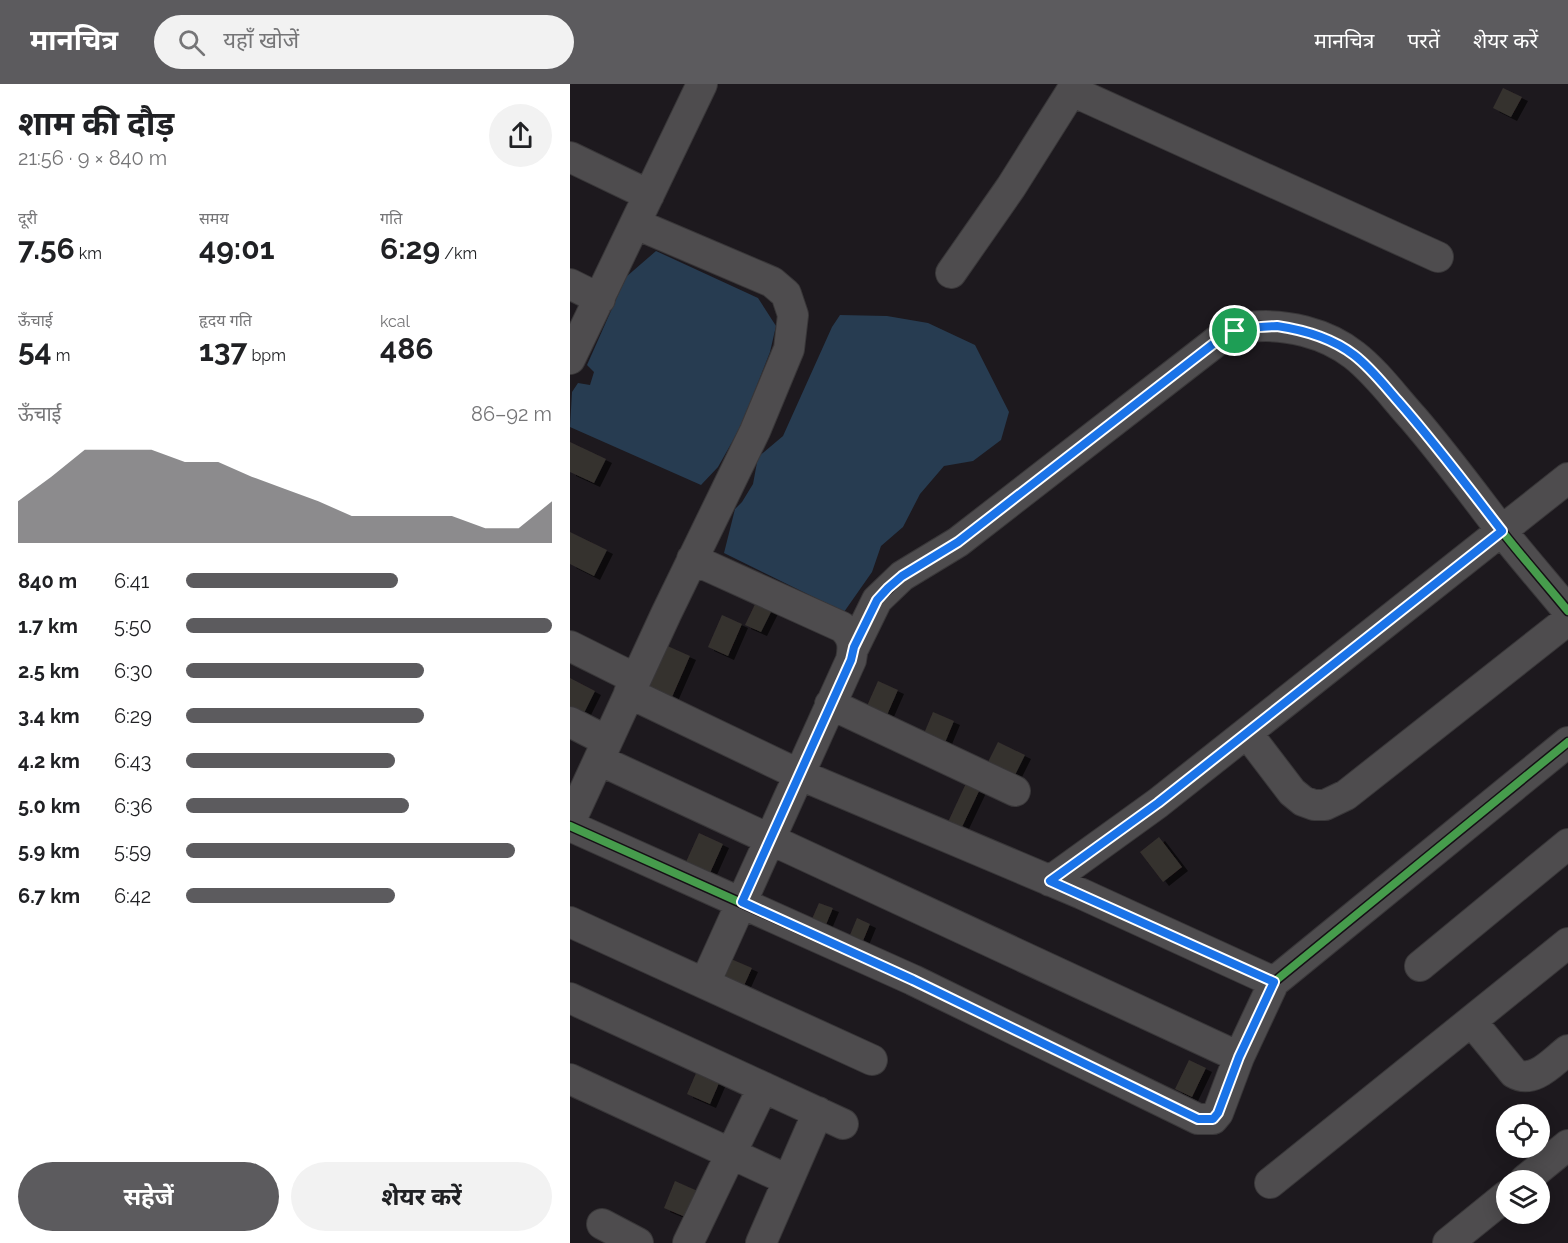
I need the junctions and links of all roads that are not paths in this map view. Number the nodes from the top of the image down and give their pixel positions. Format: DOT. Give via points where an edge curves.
graph roads {
  1 [pos="702,84"];
  2 [pos="1074,88"];
  3 [pos="570,158"];
  4 [pos="650,195"];
  5 [pos="636,224"];
  6 [pos="1438,257"];
  7 [pos="951,273"];
  8 [pos="570,284"];
  9 [pos="600,299"];
  10 [pos="570,359"];
  11 [pos="1568,478"];
  12 [pos="1502,531"];
  13 [pos="692,559"];
  14 [pos="1568,611"];
  15 [pos="1568,620"];
  16 [pos="570,646"];
  17 [pos="854,647"];
  18 [pos="633,686"];
  19 [pos="830,704"];
  20 [pos="570,722"];
  21 [pos="1247,733"];
  22 [pos="1568,742"];
  23 [pos="603,750"];
  24 [pos="798,774"];
  25 [pos="1015,791"];
  26 [pos="570,824"];
  27 [pos="771,840"];
  28 [pos="1568,844"];
  29 [pos="1050,881"];
  30 [pos="742,902"];
  31 [pos="570,922"];
  32 [pos="1568,943"];
  33 [pos="1420,966"];
  34 [pos="1274,982"];
  35 [pos="705,983"];
  36 [pos="570,998"];
  37 [pos="1472,1022"];
  38 [pos="1568,1050"];
  39 [pos="1239,1057"];
  40 [pos="872,1060"];
  41 [pos="570,1079"];
  42 [pos="763,1087"];
  43 [pos="1568,1146"];
  44 [pos="731,1153"];
  45 [pos="1538,1170"];
  46 [pos="788,1180"];
  47 [pos="1270,1183"];
  48 [pos="1496,1204"];
  49 [pos="602,1224"];
  50 [pos="638,1243"];
  51 [pos="688,1243"];
  52 [pos="761,1243"];
  53 [pos="1448,1243"];
  1 -- 4 [label="street"];
  2 -- 6 [label="street"];
  2 -- 7 [label="street"];
  3 -- 4 [label="street"];
  4 -- 5 [label="street"];
  5 -- 9 [label="street"];
  5 -- 13 [label="street" via="772,282 786,294 793,315 789,349 774,388"];
  8 -- 9 [label="street"];
  9 -- 10 [label="street"];
  11 -- 12 [label="street"];
  12 -- 14 [label="street"];
  12 -- 17 [label="street" via="1442,452 1353,354 1302,330 1249,327 1217,341 958,542 902,576 877,600"];
  12 -- 21 [label="street"];
  13 -- 17 [label="street" via="842,627 850,634"];
  13 -- 18 [label="street"];
  15 -- 21 [label="street" via="1346,795 1325,805 1303,801 1292,792"];
  16 -- 18 [label="street"];
  17 -- 19 [label="street"];
  18 -- 23 [label="street"];
  18 -- 24 [label="street"];
  19 -- 24 [label="street"];
  19 -- 25 [label="street"];
  20 -- 23 [label="street"];
  21 -- 29 [label="street"];
  22 -- 34 [label="street"];
  23 -- 26 [label="street"];
  23 -- 27 [label="street"];
  24 -- 27 [label="street"];
  24 -- 29 [label="street"];
  26 -- 30 [label="street"];
  27 -- 30 [label="street"];
  27 -- 39 [label="street"];
  28 -- 33 [label="street"];
  29 -- 34 [label="street"];
  30 -- 35 [label="street"];
  30 -- 39 [label="street" via="913,980 1198,1119 1213,1119 1218,1113"];
  31 -- 35 [label="street"];
  32 -- 37 [label="street"];
  34 -- 39 [label="street"];
  35 -- 40 [label="street"];
  36 -- 42 [label="street"];
  37 -- 38 [label="street" via="1521,1077 1530,1077"];
  37 -- 47 [label="street"];
  41 -- 44 [label="street"];
  42 -- 44 [label="street"];
  42 -- 46 [label="street" via="831,1118"];
  43 -- 45 [label="street"];
  44 -- 46 [label="street"];
  44 -- 51 [label="street"];
  46 -- 52 [label="street"];
  48 -- 53 [label="street"];
  49 -- 50 [label="street"];
}
